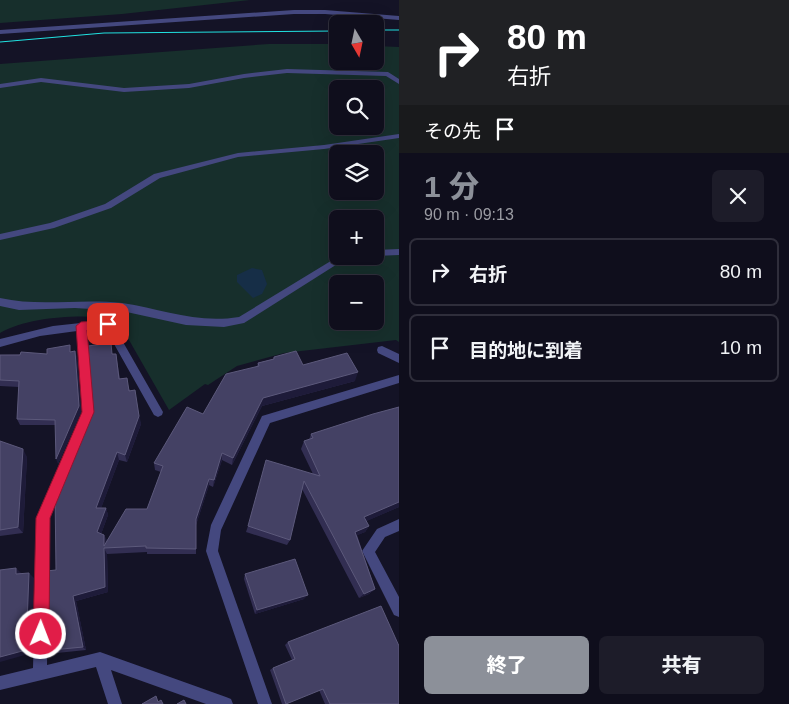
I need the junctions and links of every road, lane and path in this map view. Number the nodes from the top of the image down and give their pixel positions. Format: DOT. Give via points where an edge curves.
graph roads {
  1 [pos="399,18"];
  2 [pos="0,32"];
  3 [pos="399,82"];
  4 [pos="0,86"];
  5 [pos="399,136"];
  6 [pos="0,237"];
  7 [pos="399,252"];
  8 [pos="384,253"];
  9 [pos="333,265"];
  10 [pos="0,302"];
  11 [pos="81,326"];
  12 [pos="0,343"];
  13 [pos="382,350"];
  14 [pos="399,359"];
  15 [pos="399,379"];
  16 [pos="158,412"];
  17 [pos="399,525"];
  18 [pos="399,610"];
  19 [pos="100,659"];
  20 [pos="40,673"];
  21 [pos="0,683"];
  22 [pos="115,704"];
  23 [pos="226,704"];
  24 [pos="265,704"];
  1 -- 2 [label="street" via="285,12"];
  3 -- 4 [label="street" via="388,74 287,72 189,86 124,90 41,80"];
  5 -- 6 [label="street" via="238,155 157,176 100,209 51,226"];
  7 -- 8 [label="street"];
  9 -- 10 [label="street" via="249,316 224,323 186,321 122,307 75,304 19,306"];
  11 -- 12 [label="street"];
  11 -- 16 [label="street" via="108,324"];
  11 -- 20 [label="street" via="88,412 43,518"];
  13 -- 14 [label="street"];
  15 -- 24 [label="street" via="266,419 215,528 212,551"];
  17 -- 18 [label="street" via="381,533 368,551"];
  19 -- 20 [label="street"];
  19 -- 22 [label="street"];
  19 -- 23 [label="street"];
  20 -- 21 [label="street"];
}
